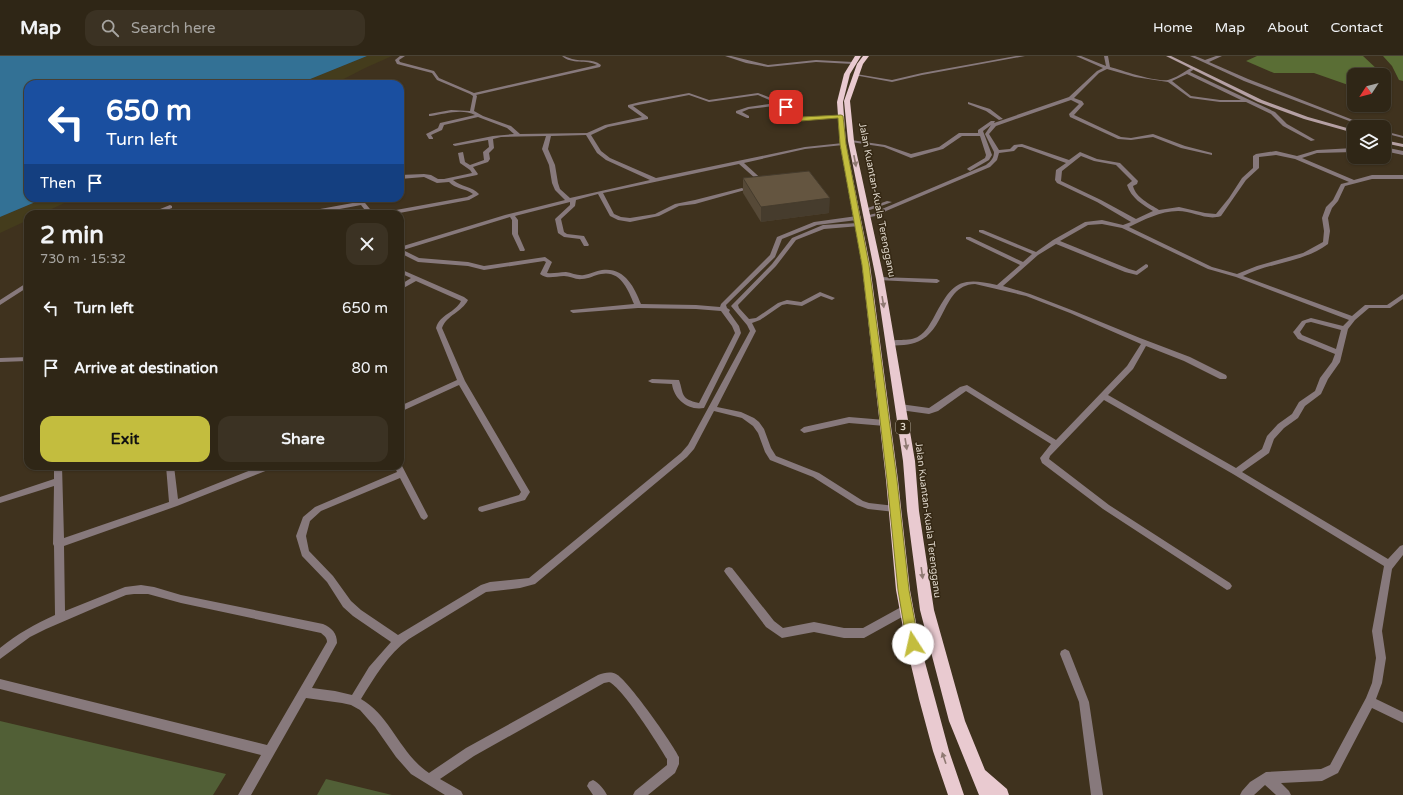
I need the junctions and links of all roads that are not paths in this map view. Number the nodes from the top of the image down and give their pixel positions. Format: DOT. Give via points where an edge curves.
graph roads {
  1 [pos="403,56"];
  2 [pos="564,56"];
  3 [pos="727,56"];
  4 [pos="866,56"];
  5 [pos="1023,56"];
  6 [pos="1078,56"];
  7 [pos="1101,56"];
  8 [pos="1106,56"];
  9 [pos="1168,56"];
  10 [pos="1176,56"];
  11 [pos="1192,56"];
  12 [pos="1220,56"];
  13 [pos="991,58"];
  14 [pos="855,60"];
  15 [pos="1204,62"];
  16 [pos="1101,66"];
  17 [pos="1107,68"];
  18 [pos="1193,69"];
  19 [pos="1187,72"];
  20 [pos="856,75"];
  21 [pos="1169,81"];
  22 [pos="474,94"];
  23 [pos="1071,98"];
  24 [pos="1248,101"];
  25 [pos="970,103"];
  26 [pos="782,104"];
  27 [pos="1280,108"];
  28 [pos="1267,111"];
  29 [pos="472,112"];
  30 [pos="431,115"];
  31 [pos="478,116"];
  32 [pos="841,116"];
  33 [pos="748,117"];
  34 [pos="1001,119"];
  35 [pos="1351,120"];
  36 [pos="1347,127"];
  37 [pos="1347,130"];
  38 [pos="588,134"];
  39 [pos="1391,134"];
  40 [pos="518,135"];
  41 [pos="980,135"];
  42 [pos="549,136"];
  43 [pos="493,137"];
  44 [pos="1403,137"];
  45 [pos="431,138"];
  46 [pos="1391,139"];
  47 [pos="1313,140"];
  48 [pos="1403,142"];
  49 [pos="847,143"];
  50 [pos="1391,143"];
  51 [pos="455,145"];
  52 [pos="1403,146"];
  53 [pos="1347,150"];
  54 [pos="1391,150"];
  55 [pos="997,152"];
  56 [pos="461,153"];
  57 [pos="1403,153"];
  58 [pos="1210,154"];
  59 [pos="1297,158"];
  60 [pos="740,162"];
  61 [pos="1069,162"];
  62 [pos="469,167"];
  63 [pos="404,177"];
  64 [pos="1403,177"];
  65 [pos="450,180"];
  66 [pos="656,180"];
  67 [pos="1352,181"];
  68 [pos="766,186"];
  69 [pos="742,190"];
  70 [pos="600,192"];
  71 [pos="910,192"];
  72 [pos="903,195"];
  73 [pos="567,200"];
  74 [pos="352,202"];
  75 [pos="362,202"];
  76 [pos="170,207"];
  77 [pos="162,210"];
  78 [pos="320,210"];
  79 [pos="368,210"];
  80 [pos="404,210"];
  81 [pos="1158,212"];
  82 [pos="512,215"];
  83 [pos="862,217"];
  84 [pos="1136,222"];
  85 [pos="1124,227"];
  86 [pos="980,231"];
  87 [pos="968,238"];
  88 [pos="1055,242"];
  89 [pos="586,245"];
  90 [pos="404,249"];
  91 [pos="522,250"];
  92 [pos="404,252"];
  93 [pos="1036,254"];
  94 [pos="1023,264"];
  95 [pos="1146,266"];
  96 [pos="404,273"];
  97 [pos="1238,276"];
  98 [pos="416,278"];
  99 [pos="880,279"];
  100 [pos="937,281"];
  101 [pos="404,286"];
  102 [pos="998,286"];
  103 [pos="24,290"];
  104 [pos="1403,296"];
  105 [pos="832,298"];
  106 [pos="0,304"];
  107 [pos="638,306"];
  108 [pos="736,308"];
  109 [pos="724,310"];
  110 [pos="572,311"];
  111 [pos="1353,319"];
  112 [pos="748,322"];
  113 [pos="1345,329"];
  114 [pos="890,343"];
  115 [pos="1145,344"];
  116 [pos="1340,353"];
  117 [pos="0,360"];
  118 [pos="24,360"];
  119 [pos="1223,377"];
  120 [pos="461,381"];
  121 [pos="652,381"];
  122 [pos="882,396"];
  123 [pos="1103,396"];
  124 [pos="900,402"];
  125 [pos="404,407"];
  126 [pos="711,408"];
  127 [pos="885,422"];
  128 [pos="804,430"];
  129 [pos="1057,444"];
  130 [pos="58,470"];
  131 [pos="170,470"];
  132 [pos="260,470"];
  133 [pos="400,470"];
  134 [pos="1236,472"];
  135 [pos="58,481"];
  136 [pos="0,500"];
  137 [pos="174,504"];
  138 [pos="895,509"];
  139 [pos="482,510"];
  140 [pos="424,516"];
  141 [pos="58,544"];
  142 [pos="1403,549"];
  143 [pos="1389,564"];
  144 [pos="729,571"];
  145 [pos="1227,586"];
  146 [pos="907,609"];
  147 [pos="60,617"];
  148 [pos="398,641"];
  149 [pos="0,654"];
  150 [pos="1065,654"];
  151 [pos="0,684"];
  152 [pos="308,693"];
  153 [pos="354,701"];
  154 [pos="1370,701"];
  155 [pos="1403,718"];
  156 [pos="268,751"];
  157 [pos="978,774"];
  158 [pos="1266,778"];
  159 [pos="430,779"];
  160 [pos="244,795"];
  161 [pos="457,795"];
  162 [pos="639,795"];
  163 [pos="956,795"];
  164 [pos="987,795"];
  165 [pos="1001,795"];
  166 [pos="1097,795"];
  167 [pos="1246,795"];
  168 [pos="1285,795"];
  1 -- 22 [label="street" via="397,60 398,62 433,72 438,79"];
  2 -- 22 [label="street" via="600,66"];
  3 -- 14 [label="street" via="768,66"];
  4 -- 20 [label="highway, Jalan Kuantan-Kuala Terengganu / 3"];
  5 -- 13 [label="street" via="999,60"];
  6 -- 16 [label="street"];
  7 -- 16 [label="street"];
  8 -- 17 [label="street"];
  9 -- 18 [label="main road"];
  10 -- 36 [label="main road" via="1265,99"];
  11 -- 15 [label="street"];
  12 -- 15 [label="street"];
  13 -- 20 [label="street" via="892,81"];
  14 -- 32 [label="highway, Jalan Kuantan-Kuala Terengganu / 3" via="847,74 840,102"];
  15 -- 35 [label="street"];
  16 -- 17 [label="street"];
  16 -- 34 [label="street" via="1066,96"];
  17 -- 21 [label="street" via="1140,78"];
  17 -- 23 [label="street" via="1096,74"];
  18 -- 19 [label="street"];
  18 -- 27 [label="main road"];
  19 -- 21 [label="street"];
  19 -- 24 [label="street"];
  20 -- 49 [label="highway, Jalan Kuantan-Kuala Terengganu / 3" via="847,101"];
  21 -- 24 [label="street" via="1190,97"];
  22 -- 29 [label="street"];
  23 -- 55 [label="street" via="994,126 987,134"];
  23 -- 58 [label="street" via="1082,104 1072,116 1120,138 1153,135"];
  24 -- 28 [label="street"];
  25 -- 34 [label="street" via="988,110"];
  26 -- 32 [label="street" via="800,119"];
  26 -- 33 [label="street" via="748,108 738,112"];
  26 -- 38 [label="street" via="758,94 709,101 689,94 630,106 646,118 607,126"];
  27 -- 28 [label="street"];
  27 -- 37 [label="main road"];
  28 -- 47 [label="street" via="1278,117 1285,125"];
  29 -- 30 [label="street" via="450,110"];
  29 -- 31 [label="street"];
  31 -- 40 [label="street" via="504,124"];
  31 -- 45 [label="street" via="442,124 439,130 428,134"];
  32 -- 49 [label="highway, Jalan Kuantan-Kuala Terengganu / 3"];
  34 -- 41 [label="street" via="989,124 980,131"];
  38 -- 42 [label="street"];
  38 -- 66 [label="street" via="599,152 608,159"];
  39 -- 44 [label="street"];
  40 -- 42 [label="street"];
  40 -- 43 [label="street"];
  41 -- 49 [label="street" via="961,134 941,148 911,156 885,146"];
  41 -- 71 [label="street" via="989,152 987,159 972,168"];
  42 -- 73 [label="street" via="545,149 558,190"];
  43 -- 51 [label="street"];
  43 -- 62 [label="street" via="490,139 492,148 486,152 486,161"];
  46 -- 48 [label="main road"];
  49 -- 60 [label="street" via="814,146"];
  49 -- 83 [label="highway, Jalan Kuantan-Kuala Terengganu / 3"];
  50 -- 52 [label="main road"];
  53 -- 59 [label="street" via="1317,152"];
  54 -- 57 [label="street"];
  55 -- 61 [label="street" via="1012,150 1022,145"];
  55 -- 83 [label="street" via="995,160 988,166 928,190 879,214"];
  56 -- 62 [label="street" via="463,163"];
  59 -- 67 [label="street"];
  59 -- 81 [label="street" via="1276,153 1256,156 1256,168 1244,179 1219,215 1204,215 1180,209"];
  60 -- 66 [label="street"];
  60 -- 68 [label="street"];
  61 -- 81 [label="street" via="1080,154 1118,164 1135,182 1130,185 1130,189"];
  61 -- 84 [label="street" via="1059,170 1060,182"];
  62 -- 65 [label="street" via="475,174"];
  63 -- 65 [label="street" via="423,175 439,181"];
  64 -- 67 [label="street" via="1380,176"];
  65 -- 80 [label="street" via="455,186 474,191 476,194 468,198"];
  66 -- 70 [label="street"];
  67 -- 97 [label="street" via="1344,184 1324,218 1326,243 1302,256 1252,269"];
  69 -- 70 [label="street" via="677,205 657,214 630,220 612,215"];
  70 -- 73 [label="street"];
  72 -- 83 [label="street"];
  73 -- 82 [label="street"];
  73 -- 89 [label="street" via="573,205 558,219 561,234 582,237"];
  74 -- 78 [label="street"];
  75 -- 79 [label="street"];
  76 -- 77 [label="street"];
  81 -- 84 [label="street"];
  82 -- 90 [label="street"];
  82 -- 91 [label="street" via="515,234"];
  83 -- 99 [label="highway, Jalan Kuantan-Kuala Terengganu / 3"];
  83 -- 108 [label="street" via="823,227 794,239 774,265 735,304"];
  83 -- 109 [label="street" via="816,223 779,238 773,256 723,305"];
  83 -- 122 [label="highway, Jalan Kuantan-Kuala Terengganu / 3"];
  84 -- 85 [label="street"];
  85 -- 88 [label="street" via="1109,223 1087,223"];
  85 -- 97 [label="street" via="1210,268"];
  86 -- 93 [label="street"];
  87 -- 94 [label="street"];
  88 -- 93 [label="street"];
  88 -- 95 [label="street" via="1127,271 1137,272"];
  92 -- 107 [label="street" via="418,260 468,264 484,268 545,259 549,262 546,275 568,274 584,278 600,272 614,273 628,283"];
  93 -- 94 [label="street"];
  94 -- 102 [label="street"];
  96 -- 98 [label="street"];
  97 -- 111 [label="street"];
  98 -- 101 [label="street"];
  98 -- 120 [label="street" via="465,300 462,306 441,321 439,328"];
  99 -- 100 [label="street"];
  99 -- 114 [label="highway, Jalan Kuantan-Kuala Terengganu / 3, one-way"];
  102 -- 114 [label="street" via="974,282 958,287 923,337 909,342"];
  102 -- 115 [label="street" via="1053,304"];
  103 -- 106 [label="street"];
  104 -- 111 [label="street" via="1388,307 1367,306"];
  105 -- 112 [label="street" via="820,294 802,304 784,302 758,319"];
  107 -- 109 [label="street"];
  107 -- 110 [label="street"];
  108 -- 109 [label="street"];
  108 -- 112 [label="street"];
  109 -- 121 [label="street" via="737,326 738,333 701,406 684,402 676,382"];
  111 -- 113 [label="street"];
  112 -- 126 [label="street" via="753,331"];
  113 -- 116 [label="street"];
  113 -- 116 [label="street" via="1311,320 1304,322 1296,332 1300,337"];
  114 -- 124 [label="highway, Jalan Kuantan-Kuala Terengganu / 3"];
  115 -- 119 [label="street" via="1187,359"];
  115 -- 123 [label="street" via="1130,367"];
  116 -- 134 [label="street" via="1318,392 1302,404 1295,416 1270,438 1266,451"];
  117 -- 118 [label="street"];
  120 -- 125 [label="street"];
  120 -- 139 [label="street" via="526,492 522,498"];
  122 -- 124 [label="highway"];
  122 -- 127 [label="highway, Jalan Kuantan-Kuala Terengganu / 3"];
  123 -- 129 [label="street"];
  123 -- 134 [label="street"];
  124 -- 129 [label="street" via="929,411 967,388"];
  124 -- 157 [label="highway, Jalan Kuantan-Kuala Terengganu / 3, one-way" via="927,610 957,721"];
  126 -- 138 [label="street" via="747,418 754,423 773,458 816,475 860,503"];
  126 -- 148 [label="street" via="684,455 532,581 493,585 476,592"];
  127 -- 128 [label="street" via="849,420"];
  127 -- 138 [label="highway, Jalan Kuantan-Kuala Terengganu / 3"];
  129 -- 145 [label="street" via="1044,458 1050,466 1106,507"];
  130 -- 135 [label="street"];
  131 -- 137 [label="street"];
  132 -- 137 [label="street"];
  133 -- 140 [label="street"];
  133 -- 148 [label="street" via="318,509 306,519 301,536 305,553 330,580 346,604"];
  134 -- 143 [label="street"];
  135 -- 136 [label="street"];
  135 -- 141 [label="street"];
  137 -- 141 [label="street"];
  138 -- 146 [label="highway, Jalan Kuantan-Kuala Terengganu / 3"];
  141 -- 147 [label="street"];
  142 -- 143 [label="street"];
  143 -- 154 [label="street" via="1377,631 1382,658"];
  144 -- 146 [label="street" via="770,624 782,633 814,627 844,633 864,633"];
  163 -- 146 [label="highway, Jalan Kuantan-Kuala Terengganu / 3, one-way" via="939,743 913,644"];
  147 -- 149 [label="street" via="24,636"];
  147 -- 152 [label="street" via="125,591 146,588 178,598 323,629 330,633 332,643"];
  148 -- 153 [label="street" via="373,670"];
  150 -- 166 [label="street" via="1084,702"];
  151 -- 156 [label="street"];
  152 -- 153 [label="street"];
  152 -- 156 [label="street"];
  153 -- 159 [label="street" via="366,708 375,718 416,771"];
  154 -- 155 [label="street"];
  154 -- 158 [label="street" via="1334,770 1322,775"];
  156 -- 160 [label="street"];
  157 -- 164 [label="highway, Jalan Kuantan-Kuala Terengganu / 3"];
  157 -- 165 [label="highway"];
  158 -- 167 [label="street"];
  158 -- 168 [label="street"];
  159 -- 161 [label="street"];
  159 -- 162 [label="street" via="470,752 609,677 620,684 673,757 671,769"];
}
